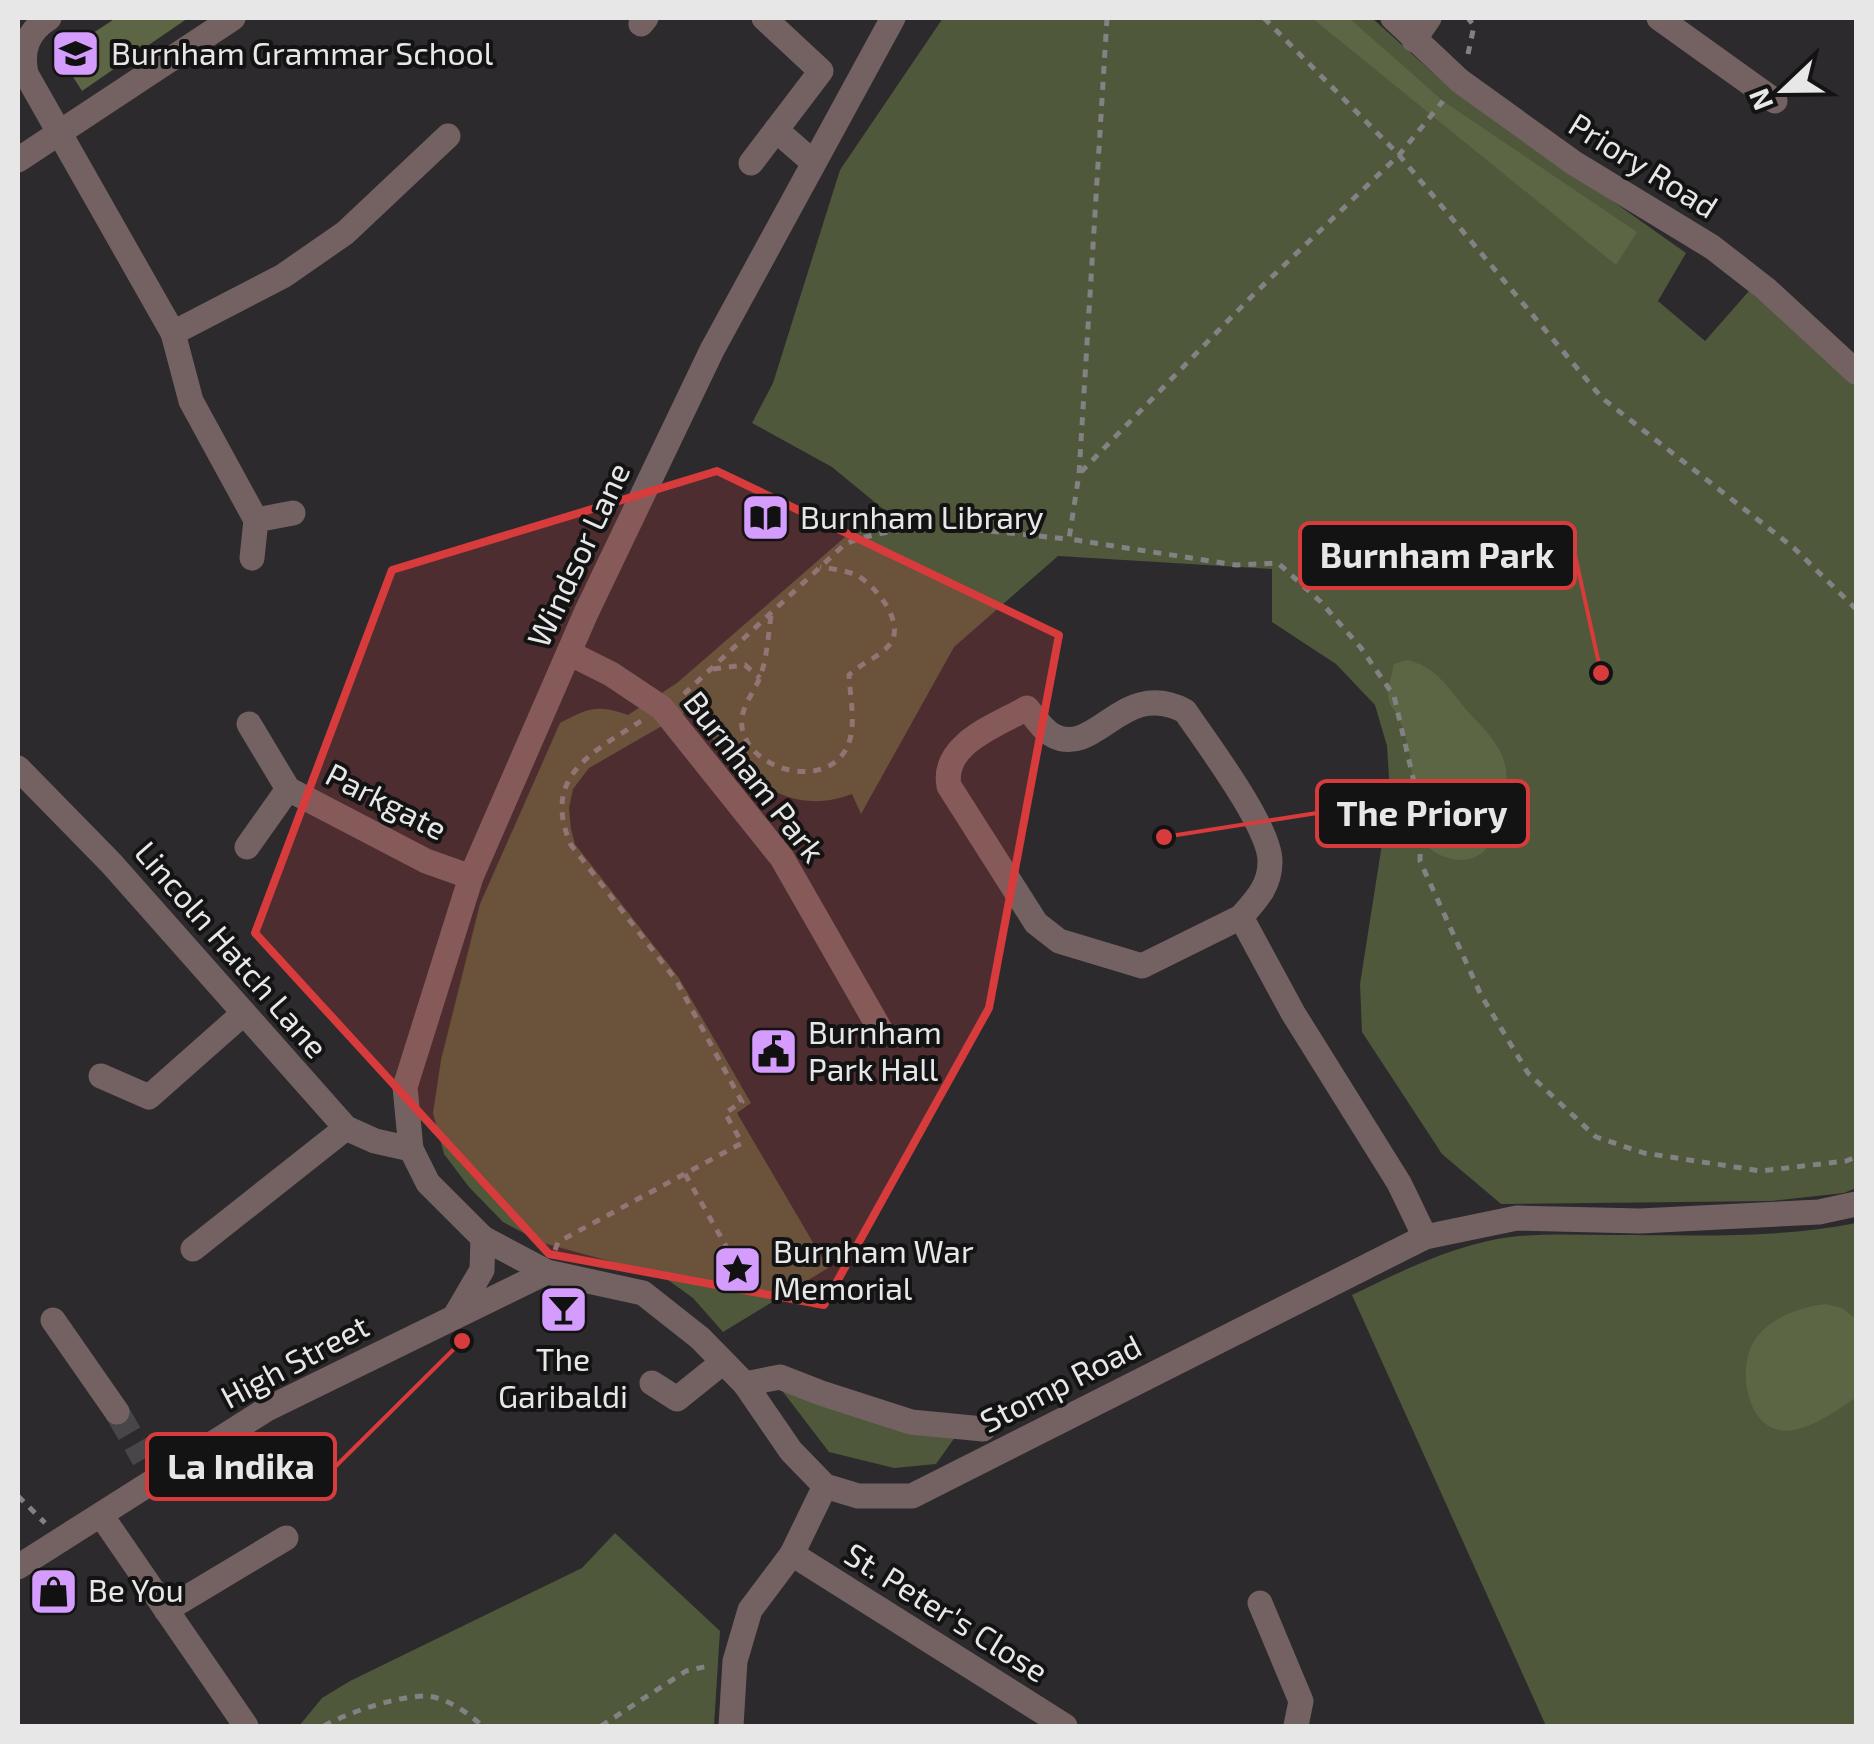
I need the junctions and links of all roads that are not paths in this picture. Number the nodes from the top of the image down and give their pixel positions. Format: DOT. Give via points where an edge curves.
graph roads {
  1 [pos="49,18"];
  2 [pos="233,18"];
  3 [pos="764,18"];
  4 [pos="893,18"];
  5 [pos="1393,18"];
  6 [pos="1429,18"];
  7 [pos="1659,18"];
  8 [pos="1414,40"];
  9 [pos="21,51"];
  10 [pos="1774,100"];
  11 [pos="776,130"];
  12 [pos="60,133"];
  13 [pos="448,136"];
  14 [pos="18,160"];
  15 [pos="751,163"];
  16 [pos="814,163"];
  17 [pos="173,332"];
  18 [pos="1856,372"];
  19 [pos="292,513"];
  20 [pos="256,520"];
  21 [pos="252,558"];
  22 [pos="569,653"];
  23 [pos="249,724"];
  24 [pos="18,768"];
  25 [pos="288,789"];
  26 [pos="247,847"];
  27 [pos="470,877"];
  28 [pos="1241,916"];
  29 [pos="244,1013"];
  30 [pos="881,1030"];
  31 [pos="100,1076"];
  32 [pos="346,1128"];
  33 [pos="411,1149"];
  34 [pos="1856,1204"];
  35 [pos="1425,1237"];
  36 [pos="483,1238"];
  37 [pos="192,1248"];
  38 [pos="547,1272"];
  39 [pos="455,1316"];
  40 [pos="53,1320"];
  41 [pos="722,1362"];
  42 [pos="652,1383"];
  43 [pos="745,1384"];
  44 [pos="117,1412"];
  45 [pos="982,1428"];
  46 [pos="825,1486"];
  47 [pos="101,1515"];
  48 [pos="286,1538"];
  49 [pos="792,1554"];
  50 [pos="18,1566"];
  51 [pos="1260,1602"];
  52 [pos="166,1610"];
  53 [pos="246,1726"];
  54 [pos="731,1726"];
  55 [pos="1065,1726"];
  56 [pos="1296,1726"];
  1 -- 9 [label="street"];
  2 -- 12 [label="street"];
  3 -- 11 [label="street" via="821,72"];
  4 -- 16 [label="street, Windsor Lane"];
  5 -- 8 [label="street, Priory Road"];
  6 -- 8 [label="street"];
  7 -- 10 [label="street"];
  8 -- 18 [label="street, Priory Road" via="1574,163 1712,247"];
  9 -- 12 [label="street" via="26,74"];
  11 -- 15 [label="street"];
  11 -- 16 [label="street"];
  12 -- 14 [label="street"];
  12 -- 17 [label="street"];
  13 -- 17 [label="street" via="344,233 282,276"];
  16 -- 22 [label="street, Windsor Lane" via="712,350"];
  17 -- 20 [label="street" via="196,412"];
  19 -- 20 [label="street"];
  20 -- 21 [label="street"];
  22 -- 27 [label="street, Windsor Lane"];
  22 -- 30 [label="street, Burnham Park" via="662,708 782,858"];
  23 -- 25 [label="street, Parkgate"];
  24 -- 29 [label="street, Lincoln Hatch Lane"];
  25 -- 26 [label="street"];
  25 -- 27 [label="street, Parkgate" via="426,862"];
  27 -- 33 [label="street, Windsor Lane" via="405,1087"];
  28 -- 28 [label="street" via="1263,892 1267,838 1176,706 1150,700 1068,740 1053,736 1027,708 951,760 949,786 1036,923 1058,941 1142,966"];
  28 -- 35 [label="street"];
  29 -- 31 [label="street" via="149,1097"];
  29 -- 32 [label="street, Lincoln Hatch Lane"];
  32 -- 33 [label="street, Lincoln Hatch Lane"];
  32 -- 37 [label="street"];
  33 -- 36 [label="street" via="428,1183"];
  34 -- 35 [label="street, Stomp Road" via="1818,1212 1640,1220 1516,1218"];
  35 -- 46 [label="street, Stomp Road" via="912,1496 858,1496"];
  36 -- 38 [label="street"];
  36 -- 39 [label="street" via="482,1270"];
  38 -- 39 [label="street, High Street"];
  38 -- 41 [label="street" via="644,1293"];
  39 -- 47 [label="street, High Street" via="151,1469"];
  40 -- 44 [label="street"];
  41 -- 42 [label="street" via="677,1399"];
  41 -- 43 [label="street"];
  43 -- 45 [label="street" via="780,1377 911,1422"];
  43 -- 46 [label="street"];
  46 -- 49 [label="street"];
  47 -- 50 [label="street, High Street"];
  47 -- 52 [label="street"];
  48 -- 52 [label="street"];
  49 -- 54 [label="street" via="750,1610 735,1661"];
  49 -- 55 [label="street, St. Peter's Close"];
  51 -- 56 [label="street" via="1300,1700"];
  52 -- 53 [label="street"];
}
